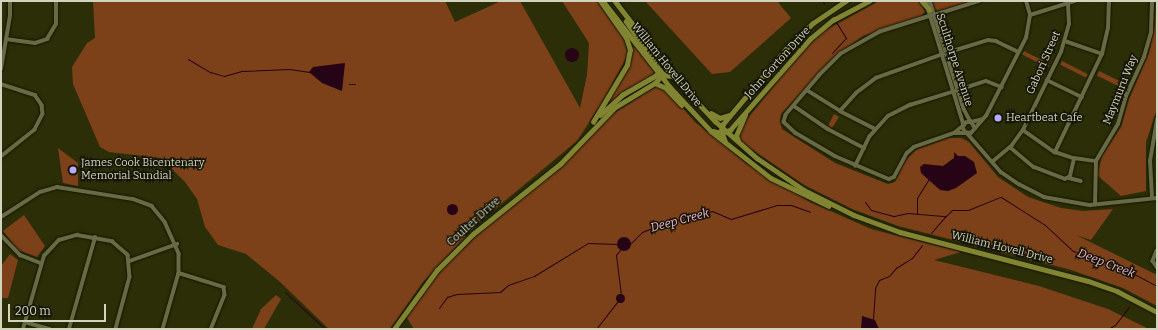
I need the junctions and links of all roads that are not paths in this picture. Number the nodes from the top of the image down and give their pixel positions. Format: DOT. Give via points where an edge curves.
graph roads {
  1 [pos="10,1"];
  2 [pos="56,1"];
  3 [pos="600,1"];
  4 [pos="603,1"];
  5 [pos="615,1"];
  6 [pos="846,1"];
  7 [pos="869,1"];
  8 [pos="922,1"];
  9 [pos="926,1"];
  10 [pos="930,1"];
  11 [pos="980,1"];
  12 [pos="1026,1"];
  13 [pos="1075,1"];
  14 [pos="1109,1"];
  15 [pos="1152,1"];
  16 [pos="1068,3"];
  17 [pos="619,7"];
  18 [pos="929,9"];
  19 [pos="1030,15"];
  20 [pos="932,16"];
  21 [pos="6,38"];
  22 [pos="1065,41"];
  23 [pos="1019,52"];
  24 [pos="944,53"];
  25 [pos="1102,54"];
  26 [pos="1,69"];
  27 [pos="662,75"];
  28 [pos="673,76"];
  29 [pos="1047,80"];
  30 [pos="655,83"];
  31 [pos="1,84"];
  32 [pos="1002,87"];
  33 [pos="807,90"];
  34 [pos="956,91"];
  35 [pos="1082,97"];
  36 [pos="694,99"];
  37 [pos="794,106"];
  38 [pos="840,111"];
  39 [pos="692,112"];
  40 [pos="746,112"];
  41 [pos="731,114"];
  42 [pos="984,118"];
  43 [pos="1157,120"];
  44 [pos="593,122"];
  45 [pos="971,122"];
  46 [pos="964,125"];
  47 [pos="722,127"];
  48 [pos="875,129"];
  49 [pos="974,130"];
  50 [pos="1023,130"];
  51 [pos="711,131"];
  52 [pos="724,132"];
  53 [pos="954,133"];
  54 [pos="966,133"];
  55 [pos="976,142"];
  56 [pos="581,143"];
  57 [pos="726,144"];
  58 [pos="740,144"];
  59 [pos="1010,147"];
  60 [pos="864,148"];
  61 [pos="1055,152"];
  62 [pos="1,157"];
  63 [pos="1074,158"];
  64 [pos="1096,161"];
  65 [pos="992,162"];
  66 [pos="855,166"];
  67 [pos="1068,178"];
  68 [pos="1080,181"];
  69 [pos="1155,198"];
  70 [pos="1095,205"];
  71 [pos="841,210"];
  72 [pos="1,217"];
  73 [pos="1,235"];
  74 [pos="95,238"];
  75 [pos="177,244"];
  76 [pos="1157,251"];
  77 [pos="130,261"];
  78 [pos="41,262"];
  79 [pos="1157,267"];
  80 [pos="178,273"];
  81 [pos="1157,312"];
  82 [pos="25,322"];
  83 [pos="23,329"];
  84 [pos="50,329"];
  85 [pos="69,329"];
  86 [pos="116,329"];
  87 [pos="163,329"];
  88 [pos="211,329"];
  89 [pos="394,329"];
  1 -- 21 [label="street"];
  2 -- 21 [label="street" via="56,24 47,38 35,43"];
  3 -- 44 [label="main road" via="626,38 630,50 627,64"];
  4 -- 27 [label="main road, William Hovell Drive"];
  5 -- 17 [label="main road, William Hovell Drive"];
  6 -- 41 [label="main road, John Gorton Drive" via="802,32"];
  7 -- 40 [label="main road, John Gorton Drive" via="842,14 814,35"];
  8 -- 18 [label="main road"];
  9 -- 18 [label="street, Sculthorpe Avenue"];
  10 -- 20 [label="street, Sculthorpe Avenue"];
  11 -- 20 [label="street"];
  12 -- 19 [label="street"];
  13 -- 16 [label="street"];
  14 -- 25 [label="street" via="1108,28"];
  15 -- 64 [label="street, Maymuru Way" via="1151,32 1144,56 1126,96 1118,124"];
  16 -- 19 [label="street"];
  16 -- 22 [label="street, Gabori Street" via="1069,20"];
  17 -- 27 [label="main road"];
  17 -- 28 [label="main road, William Hovell Drive"];
  18 -- 20 [label="street, Sculthorpe Avenue"];
  19 -- 23 [label="street" via="1028,31"];
  20 -- 24 [label="street, Sculthorpe Avenue"];
  20 -- 33 [label="street" via="880,32 854,46 830,64"];
  21 -- 26 [label="street"];
  22 -- 25 [label="street"];
  22 -- 29 [label="street, Gabori Street"];
  23 -- 24 [label="street" via="988,40"];
  23 -- 32 [label="street"];
  24 -- 34 [label="street, Sculthorpe Avenue"];
  24 -- 38 [label="street" via="876,78 856,93"];
  25 -- 35 [label="street"];
  27 -- 28 [label="main road"];
  27 -- 30 [label="main road, Coulter Drive"];
  27 -- 39 [label="main road, William Hovell Drive"];
  27 -- 44 [label="main road, Coulter Drive" via="622,95"];
  28 -- 36 [label="main road, William Hovell Drive"];
  29 -- 35 [label="street"];
  29 -- 50 [label="street, Gabori Street"];
  30 -- 39 [label="main road" via="666,88"];
  30 -- 56 [label="main road, Coulter Drive" via="614,108"];
  31 -- 62 [label="street" via="35,95 42,105 43,114 35,130"];
  32 -- 34 [label="street" via="986,81"];
  32 -- 42 [label="street"];
  33 -- 37 [label="street"];
  33 -- 38 [label="street"];
  34 -- 45 [label="street, Sculthorpe Avenue"];
  34 -- 46 [label="street, Sculthorpe Avenue"];
  34 -- 48 [label="street" via="901,109"];
  35 -- 61 [label="street"];
  36 -- 41 [label="main road" via="714,116 725,118"];
  36 -- 47 [label="main road, William Hovell Drive"];
  37 -- 60 [label="street" via="828,129"];
  37 -- 66 [label="street" via="785,117 786,126 818,147"];
  38 -- 48 [label="street"];
  39 -- 51 [label="main road, William Hovell Drive"];
  40 -- 52 [label="main road, John Gorton Drive"];
  40 -- 58 [label="main road" via="736,136"];
  41 -- 47 [label="main road, John Gorton Drive"];
  42 -- 45 [label="street"];
  42 -- 49 [label="street"];
  43 -- 69 [label="street" via="1150,161"];
  44 -- 56 [label="main road, Coulter Drive"];
  45 -- 46 [label="street"];
  45 -- 49 [label="street, Sculthorpe Avenue"];
  46 -- 53 [label="street"];
  46 -- 54 [label="street, Sculthorpe Avenue"];
  47 -- 52 [label="main road, William Hovell Drive"];
  48 -- 60 [label="street"];
  49 -- 54 [label="street"];
  49 -- 55 [label="street"];
  50 -- 59 [label="street, Gabori Street"];
  50 -- 61 [label="street"];
  51 -- 52 [label="main road"];
  51 -- 57 [label="main road, William Hovell Drive"];
  52 -- 57 [label="main road"];
  52 -- 58 [label="main road, William Hovell Drive"];
  53 -- 54 [label="street"];
  53 -- 66 [label="street" via="912,149 891,179"];
  54 -- 55 [label="street"];
  55 -- 65 [label="street"];
  56 -- 89 [label="main road, Coulter Drive" via="560,164 477,230 437,270"];
  57 -- 71 [label="main road, William Hovell Drive" via="786,187"];
  58 -- 71 [label="main road, William Hovell Drive" via="786,179"];
  59 -- 65 [label="street, Gabori Street"];
  59 -- 67 [label="street" via="1038,170"];
  60 -- 66 [label="street"];
  61 -- 63 [label="street"];
  63 -- 64 [label="street"];
  63 -- 67 [label="street"];
  64 -- 70 [label="street, Maymuru Way"];
  65 -- 70 [label="street" via="1013,180 1038,194 1067,203"];
  67 -- 68 [label="street"];
  69 -- 70 [label="street"];
  71 -- 81 [label="main road, William Hovell Drive" via="900,232 1088,281 1117,291"];
  72 -- 75 [label="street" via="40,192 64,187 145,202 160,215"];
  73 -- 78 [label="street" via="20,255"];
  74 -- 77 [label="street" via="118,244"];
  74 -- 78 [label="street" via="77,235 64,237 53,244"];
  74 -- 85 [label="street"];
  75 -- 77 [label="street"];
  75 -- 80 [label="street" via="180,254"];
  76 -- 79 [label="street" via="1152,261"];
  77 -- 86 [label="street" via="130,277"];
  78 -- 82 [label="street"];
  80 -- 87 [label="street"];
  80 -- 88 [label="street" via="224,287 225,295"];
  82 -- 83 [label="street"];
  82 -- 84 [label="street"];
}
